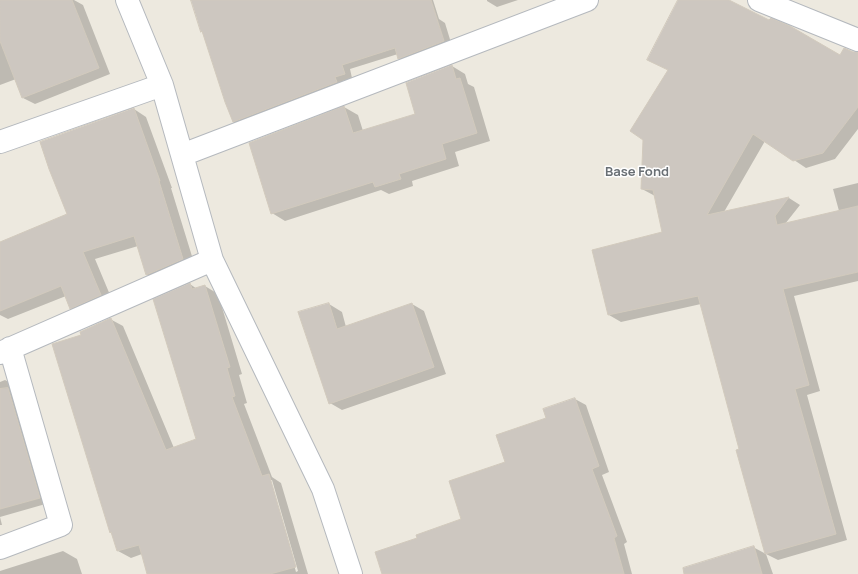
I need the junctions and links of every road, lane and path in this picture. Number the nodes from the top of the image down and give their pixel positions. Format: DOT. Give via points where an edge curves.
graph roads {
  1 [pos="127,0"];
  2 [pos="587,0"];
  3 [pos="759,0"];
  4 [pos="858,40"];
  5 [pos="162,85"];
  6 [pos="0,142"];
  7 [pos="182,155"];
  8 [pos="212,260"];
  9 [pos="5,351"];
  10 [pos="0,548"];
  11 [pos="351,574"];
  1 -- 5 [label="street"];
  2 -- 7 [label="street"];
  3 -- 4 [label="street"];
  5 -- 6 [label="street"];
  5 -- 7 [label="street"];
  7 -- 8 [label="street"];
  8 -- 9 [label="street"];
  8 -- 11 [label="street" via="323,489"];
  9 -- 10 [label="street" via="61,525"];
}
